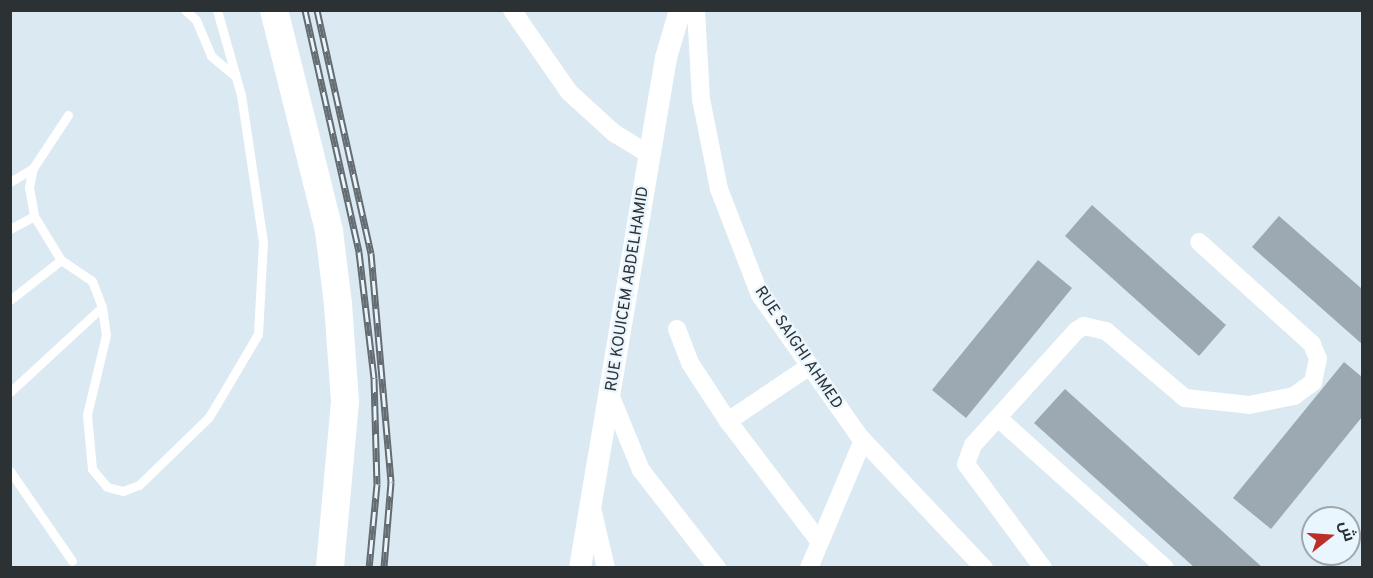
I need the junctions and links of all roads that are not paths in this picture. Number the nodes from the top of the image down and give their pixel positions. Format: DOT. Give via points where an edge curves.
graph roads {
  1 [pos="186,10"];
  2 [pos="217,10"];
  3 [pos="274,10"];
  4 [pos="512,10"];
  5 [pos="680,10"];
  6 [pos="696,10"];
  7 [pos="236,76"];
  8 [pos="68,115"];
  9 [pos="650,155"];
  10 [pos="33,168"];
  11 [pos="10,182"];
  12 [pos="34,216"];
  13 [pos="10,229"];
  14 [pos="1199,242"];
  15 [pos="61,260"];
  16 [pos="10,300"];
  17 [pos="102,307"];
  18 [pos="677,329"];
  19 [pos="807,368"];
  20 [pos="10,392"];
  21 [pos="611,397"];
  22 [pos="998,418"];
  23 [pos="728,421"];
  24 [pos="863,440"];
  25 [pos="10,471"];
  26 [pos="592,507"];
  27 [pos="820,542"];
  28 [pos="72,561"];
  29 [pos="980,566"];
  30 [pos="330,567"];
  31 [pos="580,567"];
  32 [pos="606,567"];
  33 [pos="717,567"];
  34 [pos="809,567"];
  35 [pos="1043,567"];
  36 [pos="1166,567"];
  1 -- 7 [label="lane" via="196,20 211,56"];
  2 -- 7 [label="lane"];
  3 -- 30 [label="main road" via="328,231 338,304 345,402"];
  4 -- 9 [label="street" via="569,92 614,133"];
  5 -- 9 [label="street, RUE KOUICEM ABDELHAMID"];
  6 -- 19 [label="street, RUE SAIGHI AHMED" via="700,99 734,238 760,295"];
  7 -- 17 [label="lane" via="263,242 258,334 209,417 139,485 123,491 107,487 92,469 87,415 106,335"];
  8 -- 10 [label="lane"];
  9 -- 21 [label="street, RUE KOUICEM ABDELHAMID"];
  10 -- 11 [label="lane"];
  10 -- 12 [label="lane"];
  12 -- 13 [label="lane"];
  12 -- 15 [label="lane"];
  14 -- 22 [label="street" via="1312,344 1318,359 1313,381 1294,396 1249,405 1185,398 1106,331 1084,326"];
  15 -- 16 [label="lane"];
  15 -- 17 [label="lane" via="92,281"];
  17 -- 20 [label="lane"];
  18 -- 23 [label="street" via="690,363"];
  19 -- 23 [label="street"];
  19 -- 24 [label="street, RUE SAIGHI AHMED"];
  21 -- 26 [label="street, RUE KOUICEM ABDELHAMID"];
  21 -- 33 [label="street" via="641,470"];
  22 -- 35 [label="street" via="973,445 966,464"];
  22 -- 36 [label="street"];
  23 -- 27 [label="street"];
  24 -- 27 [label="street"];
  24 -- 29 [label="street, RUE SAIGHI AHMED"];
  25 -- 28 [label="lane"];
  26 -- 31 [label="street, RUE KOUICEM ABDELHAMID"];
  26 -- 32 [label="street"];
  27 -- 34 [label="street"];
}
